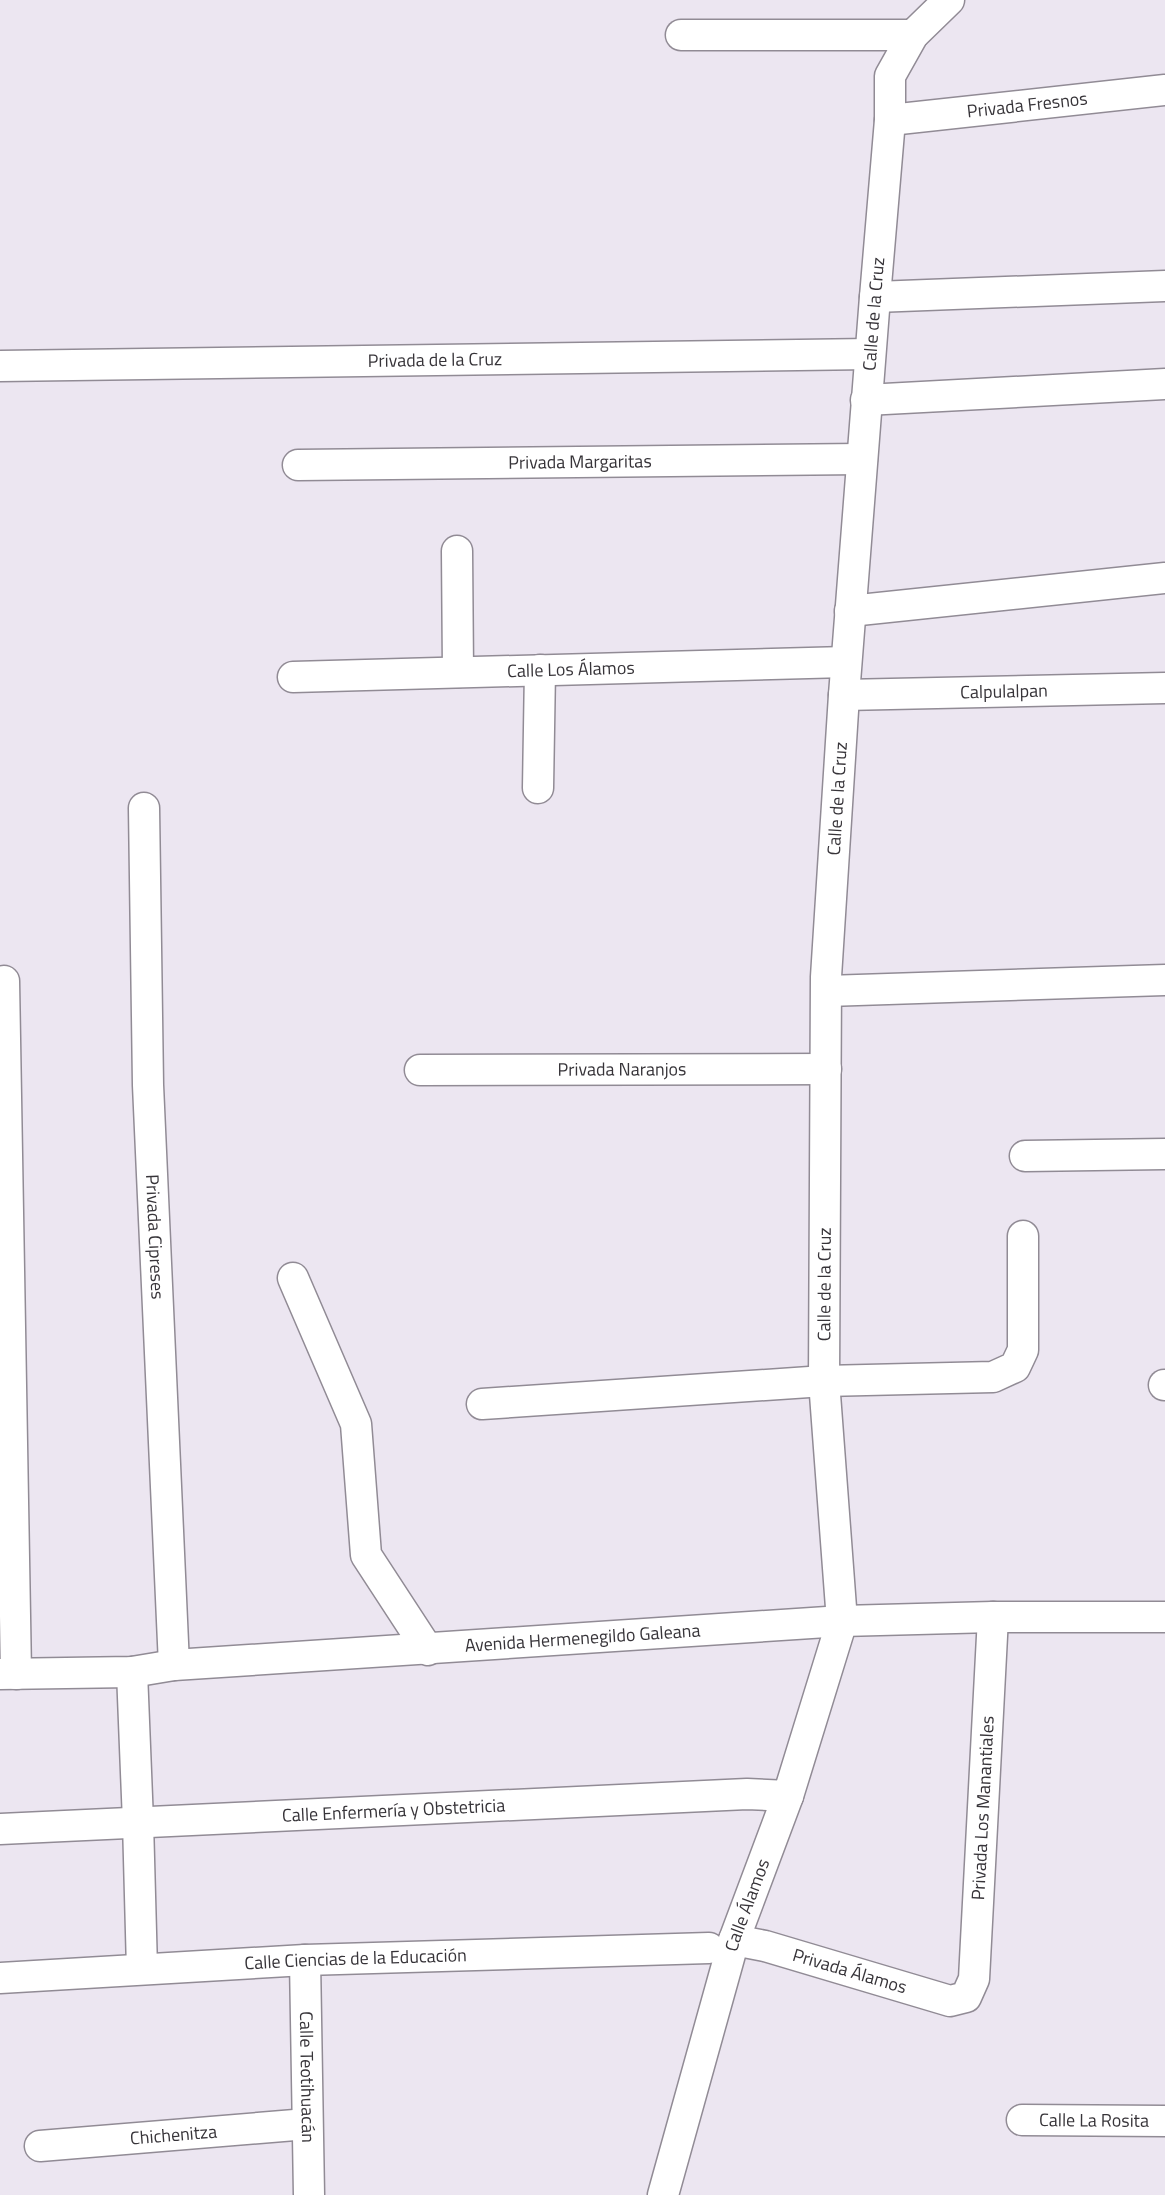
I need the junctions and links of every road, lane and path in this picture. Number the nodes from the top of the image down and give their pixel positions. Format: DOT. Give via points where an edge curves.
graph roads {
  1 [pos="949,0"];
  2 [pos="681,35"];
  3 [pos="913,35"];
  4 [pos="1165,90"];
  5 [pos="890,120"];
  6 [pos="1165,286"];
  7 [pos="874,297"];
  8 [pos="870,354"];
  9 [pos="0,366"];
  10 [pos="1165,384"];
  11 [pos="866,400"];
  12 [pos="862,459"];
  13 [pos="298,465"];
  14 [pos="457,551"];
  15 [pos="1165,578"];
  16 [pos="850,611"];
  17 [pos="846,662"];
  18 [pos="540,670"];
  19 [pos="458,672"];
  20 [pos="293,677"];
  21 [pos="1165,688"];
  22 [pos="844,695"];
  23 [pos="538,788"];
  24 [pos="144,808"];
  25 [pos="1165,980"];
  26 [pos="4,981"];
  27 [pos="827,991"];
  28 [pos="826,1069"];
  29 [pos="420,1070"];
  30 [pos="1165,1154"];
  31 [pos="1025,1156"];
  32 [pos="1023,1236"];
  33 [pos="293,1278"];
  34 [pos="824,1381"];
  35 [pos="482,1404"];
  36 [pos="993,1617"];
  37 [pos="1165,1617"];
  38 [pos="843,1621"];
  39 [pos="428,1650"];
  40 [pos="174,1665"];
  41 [pos="132,1672"];
  42 [pos="8,1674"];
  43 [pos="788,1796"];
  44 [pos="138,1822"];
  45 [pos="0,1829"];
  46 [pos="721,1944"];
  47 [pos="305,1960"];
  48 [pos="142,1969"];
  49 [pos="0,1978"];
  50 [pos="966,1997"];
  51 [pos="1022,2120"];
  52 [pos="1165,2121"];
  53 [pos="307,2124"];
  54 [pos="40,2146"];
  55 [pos="309,2195"];
  56 [pos="663,2195"];
  1 -- 3 [label="street, Calle de la Cruz"];
  2 -- 3 [label="street"];
  3 -- 5 [label="street, Calle de la Cruz" via="890,76"];
  4 -- 5 [label="street, Privada Fresnos"];
  5 -- 7 [label="street, Calle de la Cruz"];
  6 -- 7 [label="street"];
  7 -- 8 [label="street, Calle de la Cruz"];
  8 -- 9 [label="street, Privada de la Cruz"];
  8 -- 11 [label="street, Calle de la Cruz"];
  10 -- 11 [label="street"];
  11 -- 12 [label="street, Calle de la Cruz"];
  12 -- 13 [label="street, Privada Margaritas"];
  12 -- 16 [label="street, Calle de la Cruz"];
  14 -- 19 [label="street"];
  15 -- 16 [label="street"];
  16 -- 17 [label="street, Calle de la Cruz"];
  17 -- 18 [label="street, Calle Los Álamos"];
  17 -- 22 [label="street, Calle de la Cruz"];
  18 -- 19 [label="street, Calle Los Álamos"];
  18 -- 23 [label="street"];
  19 -- 20 [label="street, Calle Los Álamos"];
  21 -- 22 [label="street, Calpulalpan"];
  22 -- 27 [label="street, Calle de la Cruz"];
  24 -- 40 [label="street, Privada Cipreses" via="148,1085"];
  25 -- 27 [label="street"];
  26 -- 42 [label="street"];
  27 -- 28 [label="street, Calle de la Cruz"];
  28 -- 29 [label="street, Privada Naranjos"];
  28 -- 34 [label="street, Calle de la Cruz"];
  30 -- 31 [label="street"];
  32 -- 34 [label="street" via="1023,1350 1015,1367 993,1377"];
  33 -- 39 [label="street" via="356,1425 366,1555"];
  34 -- 35 [label="street"];
  34 -- 38 [label="street, Calle de la Cruz"];
  36 -- 37 [label="street, Avenida Hermenegildo Galeana"];
  36 -- 38 [label="street, Avenida Hermenegildo Galeana"];
  36 -- 50 [label="street, Privada Los Manantiales" via="974,1979"];
  38 -- 39 [label="street, Avenida Hermenegildo Galeana"];
  38 -- 43 [label="street, Calle Álamos"];
  39 -- 40 [label="street, Avenida Hermenegildo Galeana"];
  40 -- 41 [label="street, Avenida Hermenegildo Galeana"];
  41 -- 42 [label="street, Avenida Hermenegildo Galeana"];
  41 -- 44 [label="street"];
  43 -- 44 [label="street, Calle Enfermería y Obstetricia" via="747,1794"];
  43 -- 46 [label="street, Calle Álamos"];
  44 -- 45 [label="street, Calle Enfermería y Obstetricia"];
  44 -- 48 [label="street"];
  46 -- 47 [label="street, Calle Ciencias de la Educación"];
  46 -- 50 [label="street, Privada Álamos" via="765,1946 950,2001"];
  46 -- 56 [label="street, Calle Álamos"];
  47 -- 48 [label="street, Calle Ciencias de la Educación"];
  47 -- 53 [label="street, Calle Teotihuacán"];
  48 -- 49 [label="street, Calle Ciencias de la Educación"];
  51 -- 52 [label="street, Calle La Rosita"];
  53 -- 54 [label="street, Chichenitza"];
  53 -- 55 [label="street, Calle Teotihuacán"];
}
